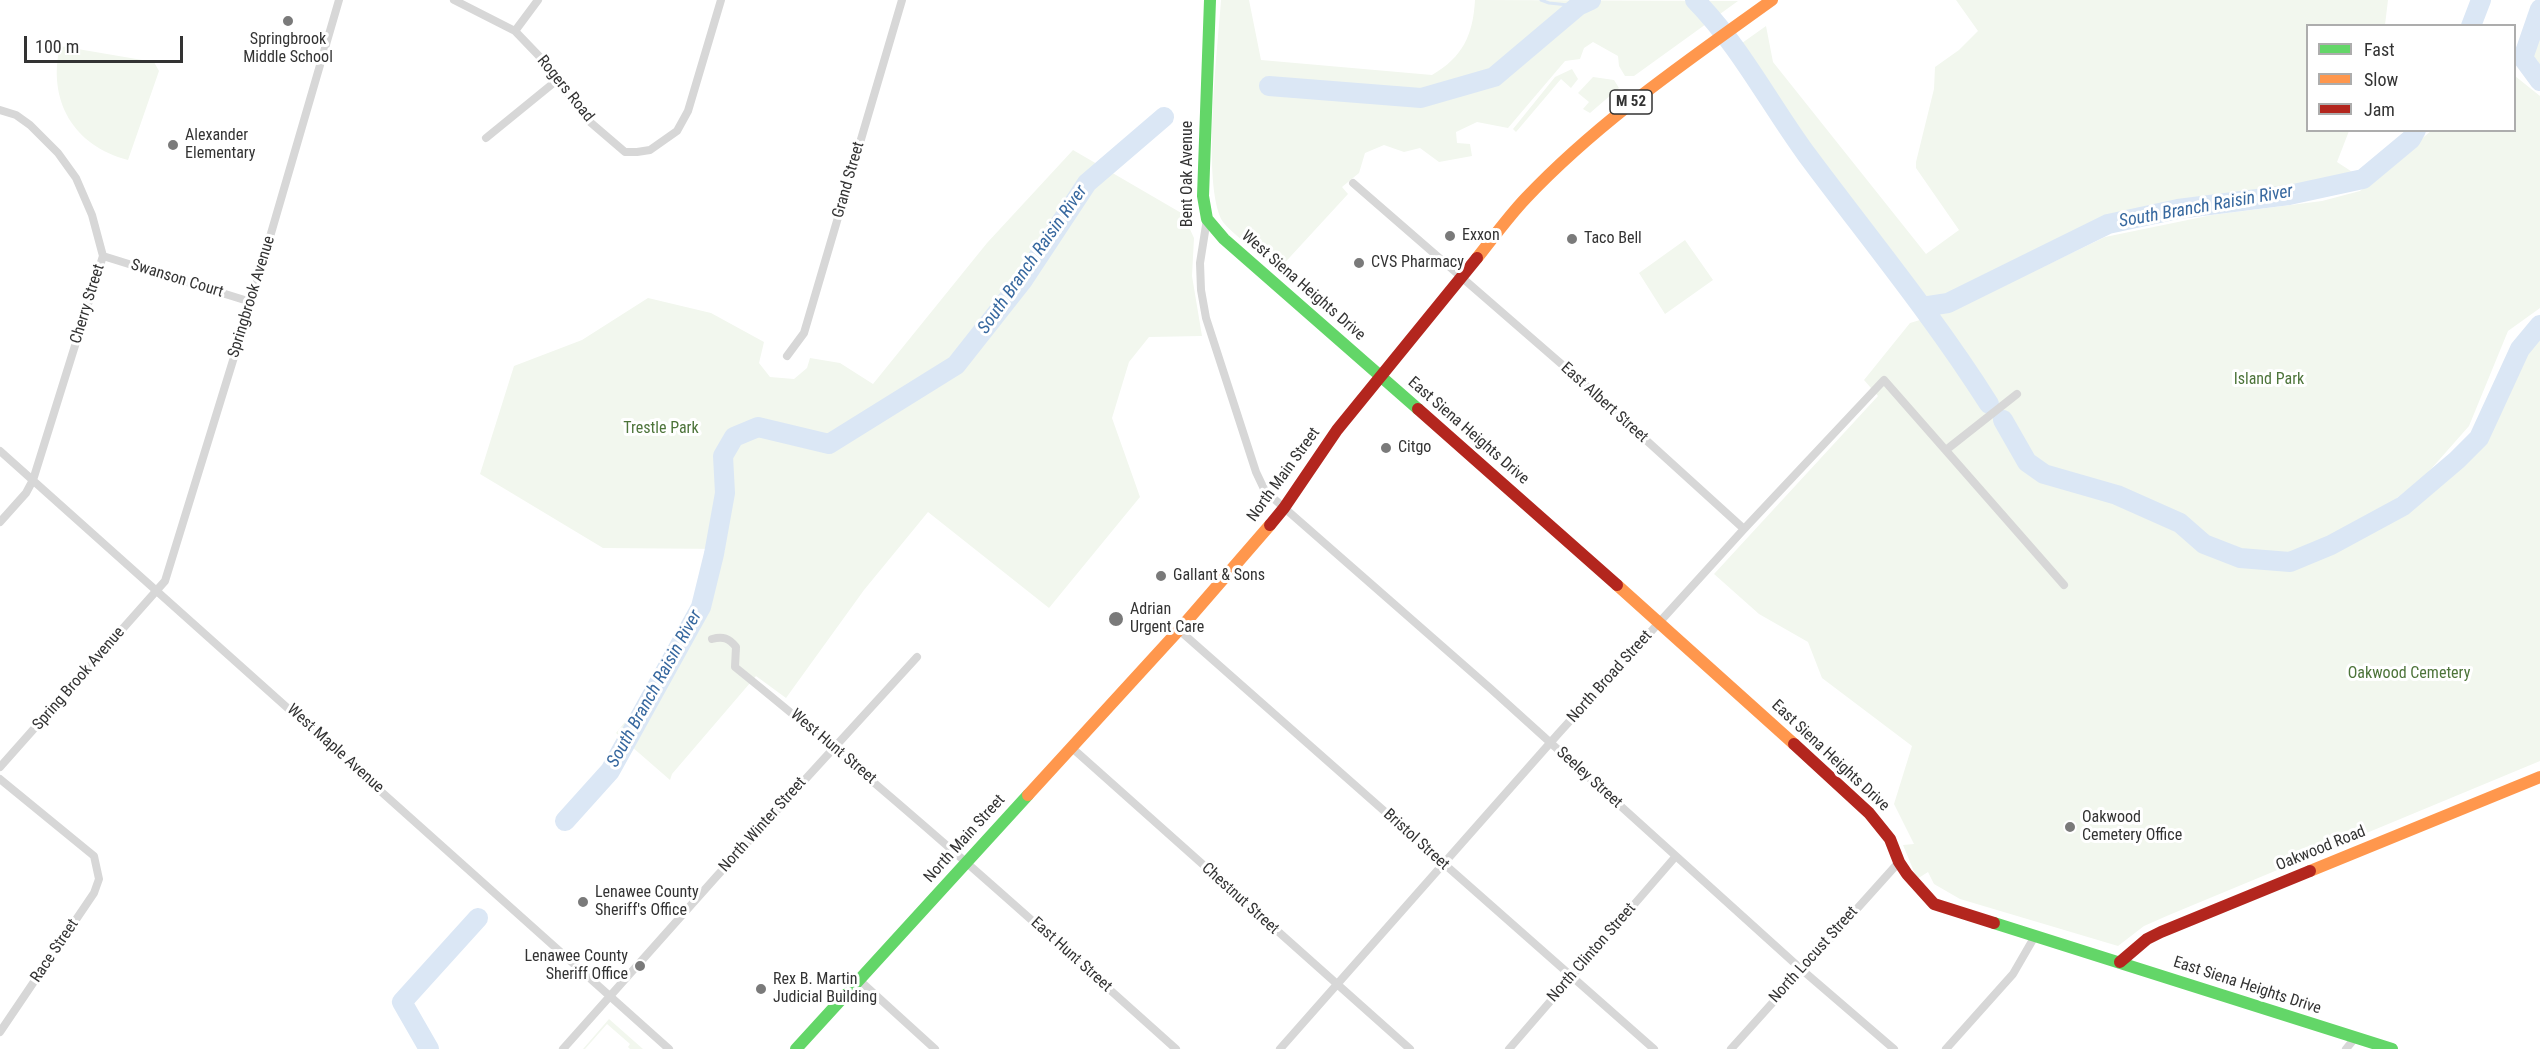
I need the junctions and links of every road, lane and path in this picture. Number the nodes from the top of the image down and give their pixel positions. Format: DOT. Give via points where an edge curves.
graph roads {
  1 [pos="339,0"];
  2 [pos="454,0"];
  3 [pos="538,0"];
  4 [pos="721,0"];
  5 [pos="902,0"];
  6 [pos="1210,0"];
  7 [pos="1772,0"];
  8 [pos="515,31"];
  9 [pos="556,81"];
  10 [pos="0,110"];
  11 [pos="486,138"];
  12 [pos="1353,183"];
  13 [pos="1207,219"];
  14 [pos="103,256"];
  15 [pos="1461,279"];
  16 [pos="251,302"];
  17 [pos="787,356"];
  18 [pos="1380,375"];
  19 [pos="2017,394"];
  20 [pos="1946,450"];
  21 [pos="0,451"];
  22 [pos="33,480"];
  23 [pos="1284,508"];
  24 [pos="0,522"];
  25 [pos="1744,529"];
  26 [pos="2064,585"];
  27 [pos="157,590"];
  28 [pos="1660,622"];
  29 [pos="1179,630"];
  30 [pos="712,639"];
  31 [pos="917,657"];
  32 [pos="1550,743"];
  33 [pos="834,747"];
  34 [pos="1071,747"];
  35 [pos="0,767"];
  36 [pos="2540,777"];
  37 [pos="0,778"];
  38 [pos="1676,856"];
  39 [pos="967,861"];
  40 [pos="1899,862"];
  41 [pos="1442,864"];
  42 [pos="2035,936"];
  43 [pos="2120,962"];
  44 [pos="1801,969"];
  45 [pos="1572,977"];
  46 [pos="858,980"];
  47 [pos="1338,985"];
  48 [pos="613,996"];
  49 [pos="0,1032"];
  50 [pos="2355,1038"];
  51 [pos="564,1049"];
  52 [pos="669,1049"];
  53 [pos="796,1049"];
  54 [pos="934,1049"];
  55 [pos="1176,1049"];
  56 [pos="1280,1049"];
  57 [pos="1410,1049"];
  58 [pos="1509,1049"];
  59 [pos="1654,1049"];
  60 [pos="1731,1049"];
  61 [pos="1894,1049"];
  62 [pos="1946,1049"];
  63 [pos="2346,1049"];
  64 [pos="2392,1049"];
  1 -- 16 [label="street, Springbrook Avenue"];
  2 -- 8 [label="street, Rogers Road"];
  3 -- 8 [label="street"];
  4 -- 9 [label="street, Rogers Road" via="688,111 676,130 650,150 626,152 590,122"];
  5 -- 17 [label="street, Grand Street" via="804,333"];
  6 -- 13 [label="street, Bent Oak Avenue" via="1203,196"];
  7 -- 15 [label="street, North Main Street / M 52" via="1632,101 1575,150 1525,200"];
  8 -- 9 [label="street, Rogers Road"];
  9 -- 11 [label="street"];
  10 -- 14 [label="street, Cherry Street" via="30,125 76,178 92,215"];
  12 -- 15 [label="street, East Albert Street"];
  13 -- 18 [label="street, West Siena Heights Drive" via="1224,239"];
  13 -- 23 [label="street, Bent Oak Avenue" via="1200,263 1206,318 1256,472 1264,491"];
  14 -- 16 [label="street, Swanson Court"];
  14 -- 22 [label="street, Cherry Street"];
  15 -- 18 [label="street, North Main Street / M 52"];
  15 -- 25 [label="street, East Albert Street" via="1581,381"];
  16 -- 27 [label="street, Springbrook Avenue" via="165,581"];
  18 -- 23 [label="street, North Main Street / M 52"];
  18 -- 28 [label="street, East Siena Heights Drive"];
  19 -- 20 [label="street"];
  20 -- 25 [label="street, North Broad Street" via="1884,380"];
  20 -- 26 [label="street, North Broad Street"];
  21 -- 22 [label="street, West Maple Avenue"];
  22 -- 24 [label="street, Cherry Street" via="26,494"];
  22 -- 27 [label="street, West Maple Avenue"];
  23 -- 29 [label="street, North Main Street / M 52"];
  23 -- 32 [label="street, Seeley Street"];
  25 -- 28 [label="street, North Broad Street"];
  27 -- 35 [label="street, Spring Brook Avenue"];
  27 -- 48 [label="street, West Maple Avenue"];
  28 -- 32 [label="street, North Broad Street"];
  28 -- 40 [label="street, East Siena Heights Drive" via="1869,813 1890,839"];
  29 -- 34 [label="street, North Main Street / M 52"];
  29 -- 41 [label="street, Bristol Street"];
  30 -- 33 [label="street, West Hunt Street" via="730,640 736,647 735,667"];
  31 -- 33 [label="street, North Winter Street"];
  32 -- 38 [label="street, Seeley Street"];
  32 -- 41 [label="street, North Broad Street"];
  33 -- 39 [label="street, West Hunt Street"];
  33 -- 48 [label="street, North Winter Street"];
  34 -- 39 [label="street, North Main Street / M 52"];
  34 -- 47 [label="street, Chestnut Street"];
  36 -- 43 [label="street, Oakwood Road" via="2161,932"];
  37 -- 49 [label="street, Race Street" via="94,856 99,879 94,893"];
  38 -- 44 [label="street, Seeley Street"];
  38 -- 45 [label="street, North Clinton Street"];
  39 -- 46 [label="street, North Main Street / M 52"];
  39 -- 55 [label="street, East Hunt Street"];
  40 -- 42 [label="street, East Siena Heights Drive" via="1934,904"];
  40 -- 44 [label="street, North Locust Street"];
  41 -- 45 [label="street, Bristol Street"];
  41 -- 47 [label="street, North Broad Street"];
  42 -- 43 [label="street, East Siena Heights Drive"];
  42 -- 62 [label="street" via="2013,974"];
  43 -- 50 [label="street, East Siena Heights Drive"];
  44 -- 60 [label="street, North Locust Street"];
  44 -- 61 [label="street, Seeley Street"];
  45 -- 58 [label="street, North Clinton Street"];
  45 -- 59 [label="street, Bristol Street"];
  46 -- 53 [label="street, North Main Street / M 52"];
  46 -- 54 [label="street"];
  47 -- 56 [label="street, North Broad Street"];
  47 -- 57 [label="street, Chestnut Street"];
  48 -- 51 [label="street, North Winter Street"];
  48 -- 52 [label="street, West Maple Avenue"];
  50 -- 63 [label="street"];
  50 -- 64 [label="street, East Siena Heights Drive"];
}
